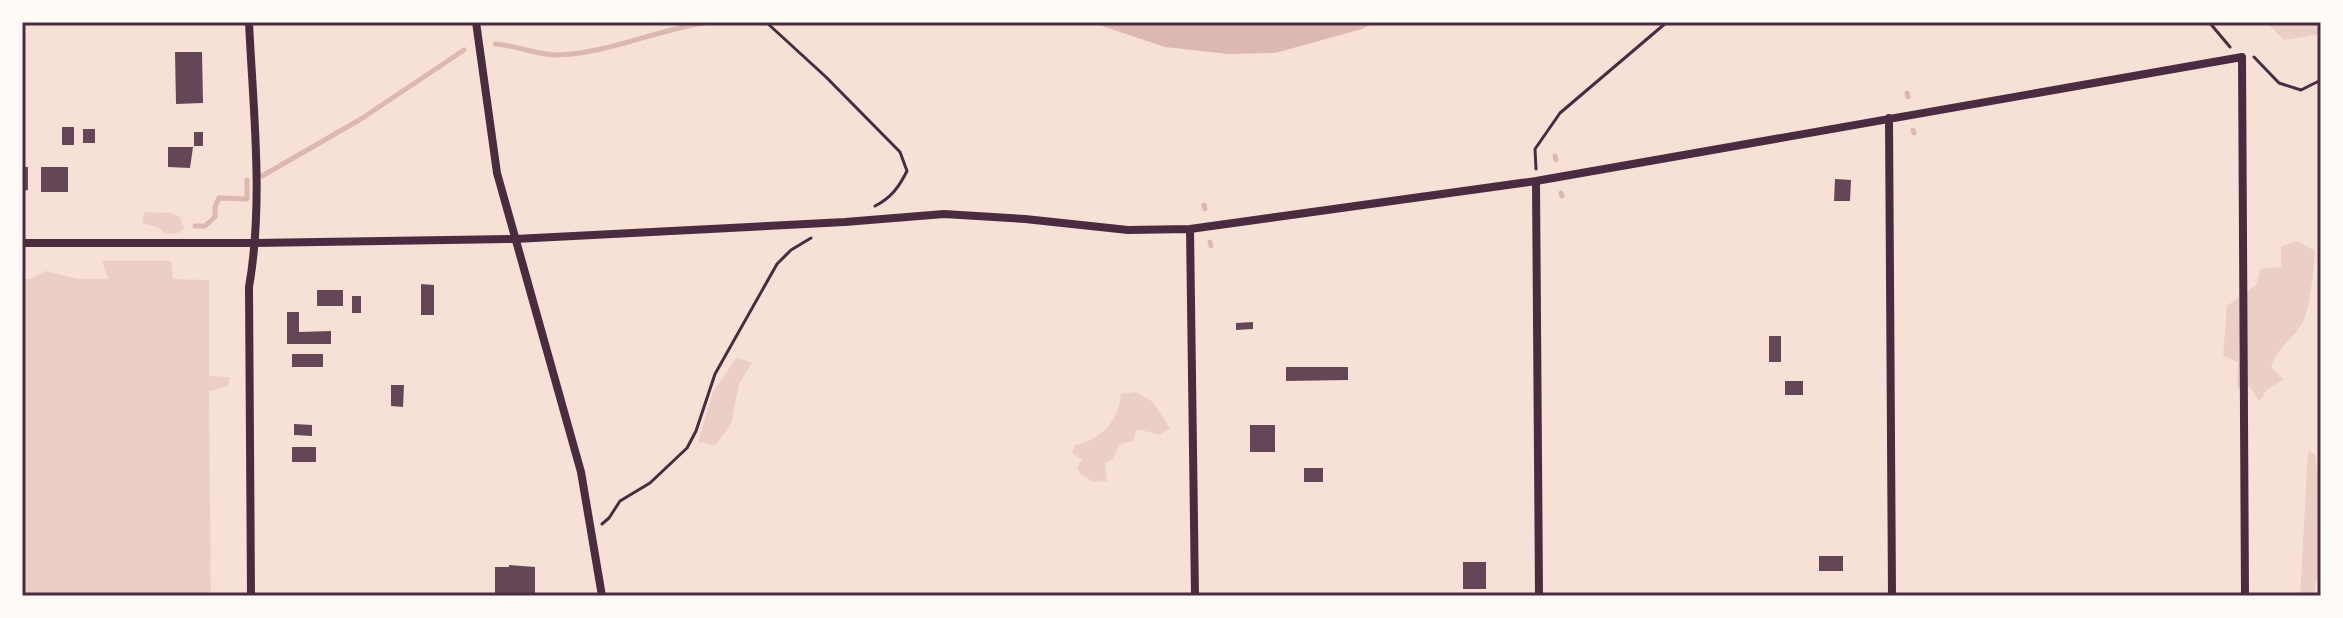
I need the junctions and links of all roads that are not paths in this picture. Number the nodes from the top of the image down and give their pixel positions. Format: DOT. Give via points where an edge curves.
graph roads {
  1 [pos="249,22"];
  2 [pos="476,22"];
  3 [pos="1889,118"];
  4 [pos="1536,181"];
  5 [pos="1190,229"];
  6 [pos="515,239"];
  7 [pos="22,243"];
  8 [pos="255,243"];
  9 [pos="251,596"];
  10 [pos="602,596"];
  11 [pos="1195,596"];
  12 [pos="1539,596"];
  13 [pos="1892,596"];
  14 [pos="2245,596"];
  1 -- 8 [label="street"];
  2 -- 6 [label="street" via="497,173"];
  3 -- 4 [label="street"];
  3 -- 13 [label="street"];
  3 -- 14 [label="street" via="2246,55"];
  4 -- 5 [label="street"];
  4 -- 12 [label="street"];
  5 -- 6 [label="street" via="1128,230 944,214"];
  5 -- 11 [label="street"];
  6 -- 8 [label="street"];
  6 -- 10 [label="street" via="581,472"];
  7 -- 8 [label="street"];
  8 -- 9 [label="street" via="249,287"];
}
